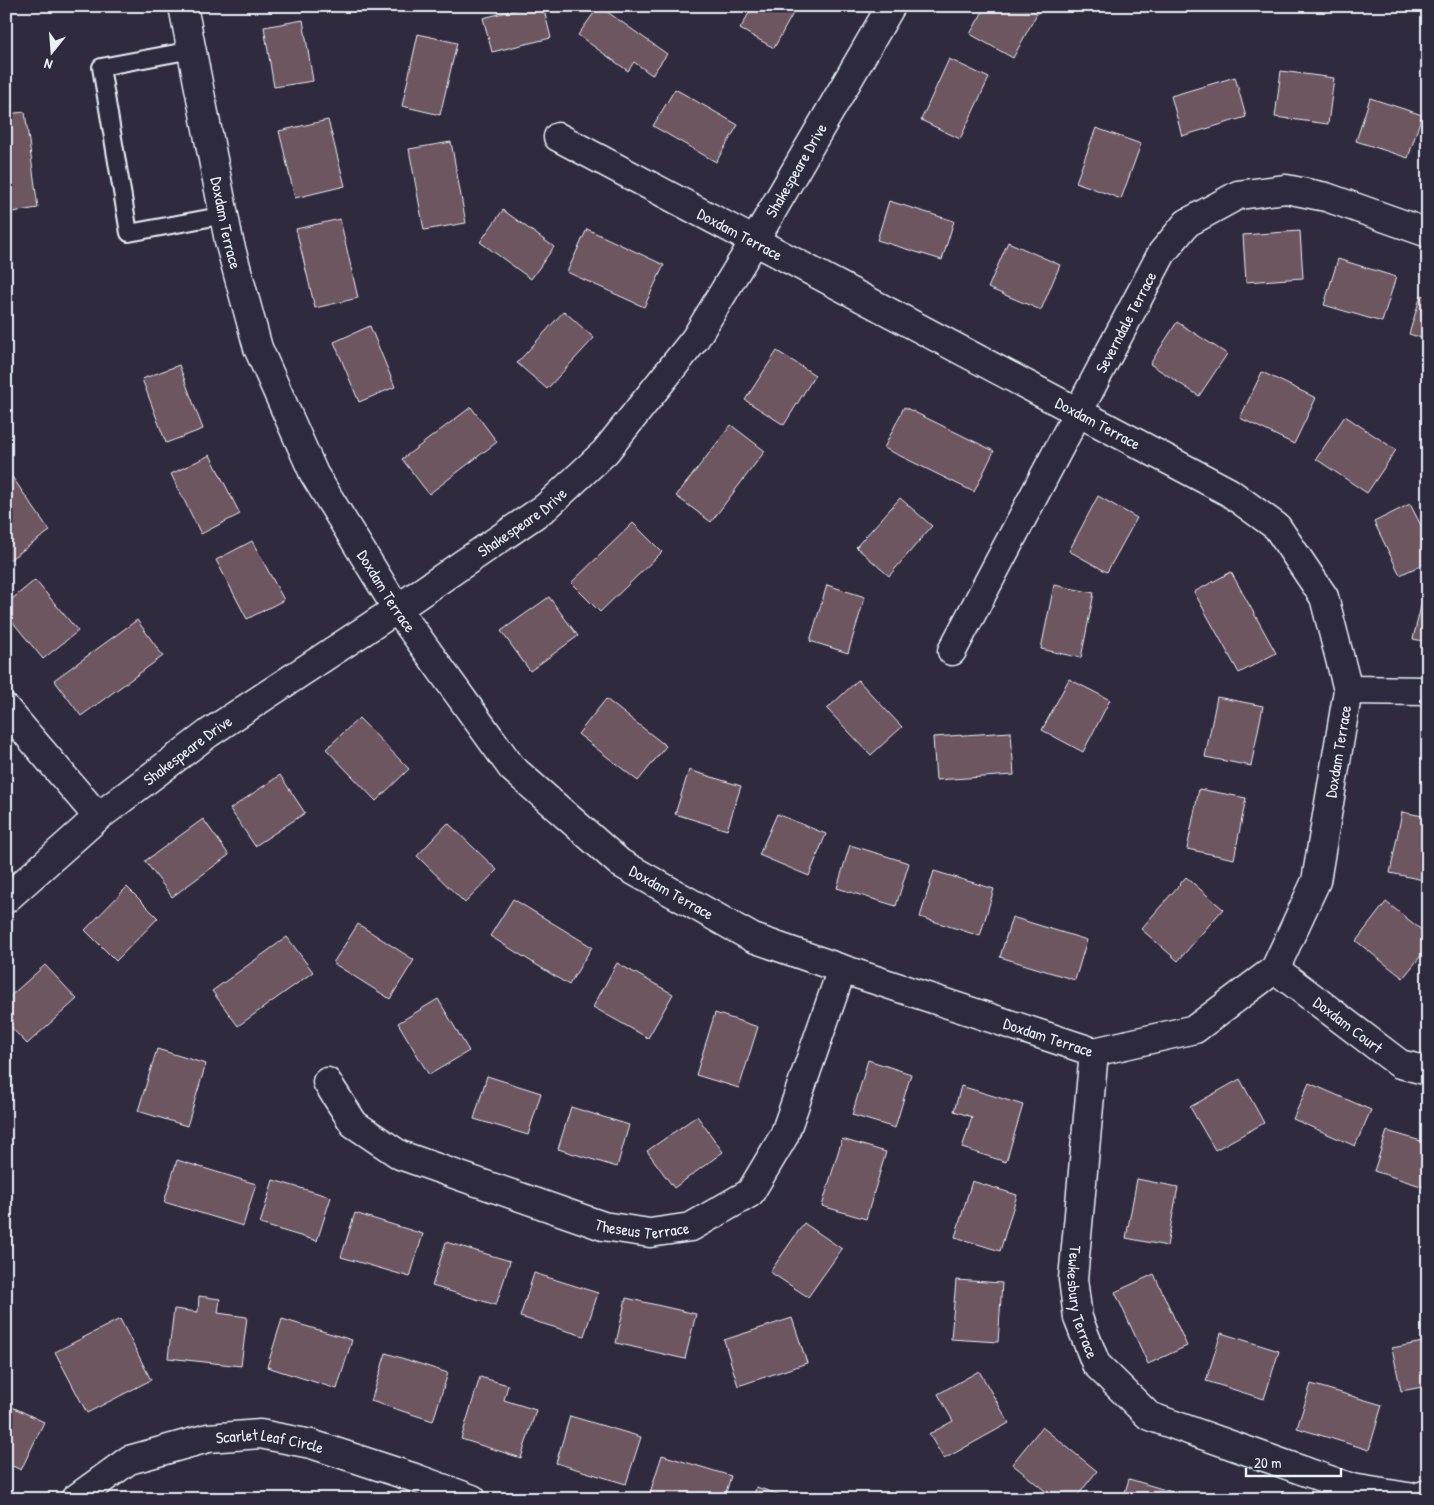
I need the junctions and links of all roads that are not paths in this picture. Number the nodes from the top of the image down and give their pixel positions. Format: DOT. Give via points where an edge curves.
graph roads {
  1 [pos="183,6"];
  2 [pos="891,6"];
  3 [pos="192,50"];
  4 [pos="558,138"];
  5 [pos="224,215"];
  6 [pos="1428,233"];
  7 [pos="754,242"];
  8 [pos="1077,412"];
  9 [pos="397,608"];
  10 [pos="952,651"];
  11 [pos="1348,690"];
  12 [pos="1428,691"];
  13 [pos="6,708"];
  14 [pos="98,817"];
  15 [pos="6,900"];
  16 [pos="842,969"];
  17 [pos="1276,969"];
  18 [pos="1094,1052"];
  19 [pos="1428,1071"];
  20 [pos="327,1082"];
  21 [pos="1428,1494"];
  22 [pos="75,1499"];
  23 [pos="472,1499"];
  1 -- 3 [label="street, Doxdam Terrace"];
  2 -- 7 [label="street, Shakespeare Drive"];
  3 -- 5 [label="street, Doxdam Terrace"];
  3 -- 5 [label="lane" via="101,66 128,233"];
  4 -- 7 [label="street, Doxdam Terrace"];
  5 -- 9 [label="street, Doxdam Terrace" via="258,348 314,474"];
  6 -- 8 [label="street, Severndale Terrace" via="1326,196 1286,189 1238,195 1187,223 1162,254"];
  7 -- 8 [label="street, Doxdam Terrace"];
  7 -- 9 [label="street, Shakespeare Drive" via="695,339 605,452 546,507"];
  8 -- 10 [label="street, Severndale Terrace"];
  8 -- 11 [label="street, Doxdam Terrace" via="1229,492 1277,527 1324,597"];
  9 -- 14 [label="street, Shakespeare Drive" via="209,734"];
  9 -- 16 [label="street, Doxdam Terrace" via="512,768 620,863 754,938"];
  11 -- 12 [label="street"];
  11 -- 17 [label="street, Doxdam Terrace" via="1316,881"];
  13 -- 14 [label="street"];
  14 -- 15 [label="street, Shakespeare Drive"];
  16 -- 18 [label="street, Doxdam Terrace"];
  16 -- 20 [label="street, Theseus Terrace" via="784,1136 750,1192 691,1227 650,1233 603,1226 400,1155 354,1124"];
  17 -- 18 [label="street, Doxdam Terrace" via="1195,1029"];
  17 -- 19 [label="street, Doxdam Court" via="1400,1064"];
  18 -- 21 [label="street, Tewkesbury Terrace" via="1073,1279 1078,1318 1096,1364 1149,1416 1352,1488 1414,1498"];
  22 -- 23 [label="street, Scarlet Leaf Circle" via="130,1460 208,1438 260,1434 311,1444"];
}
